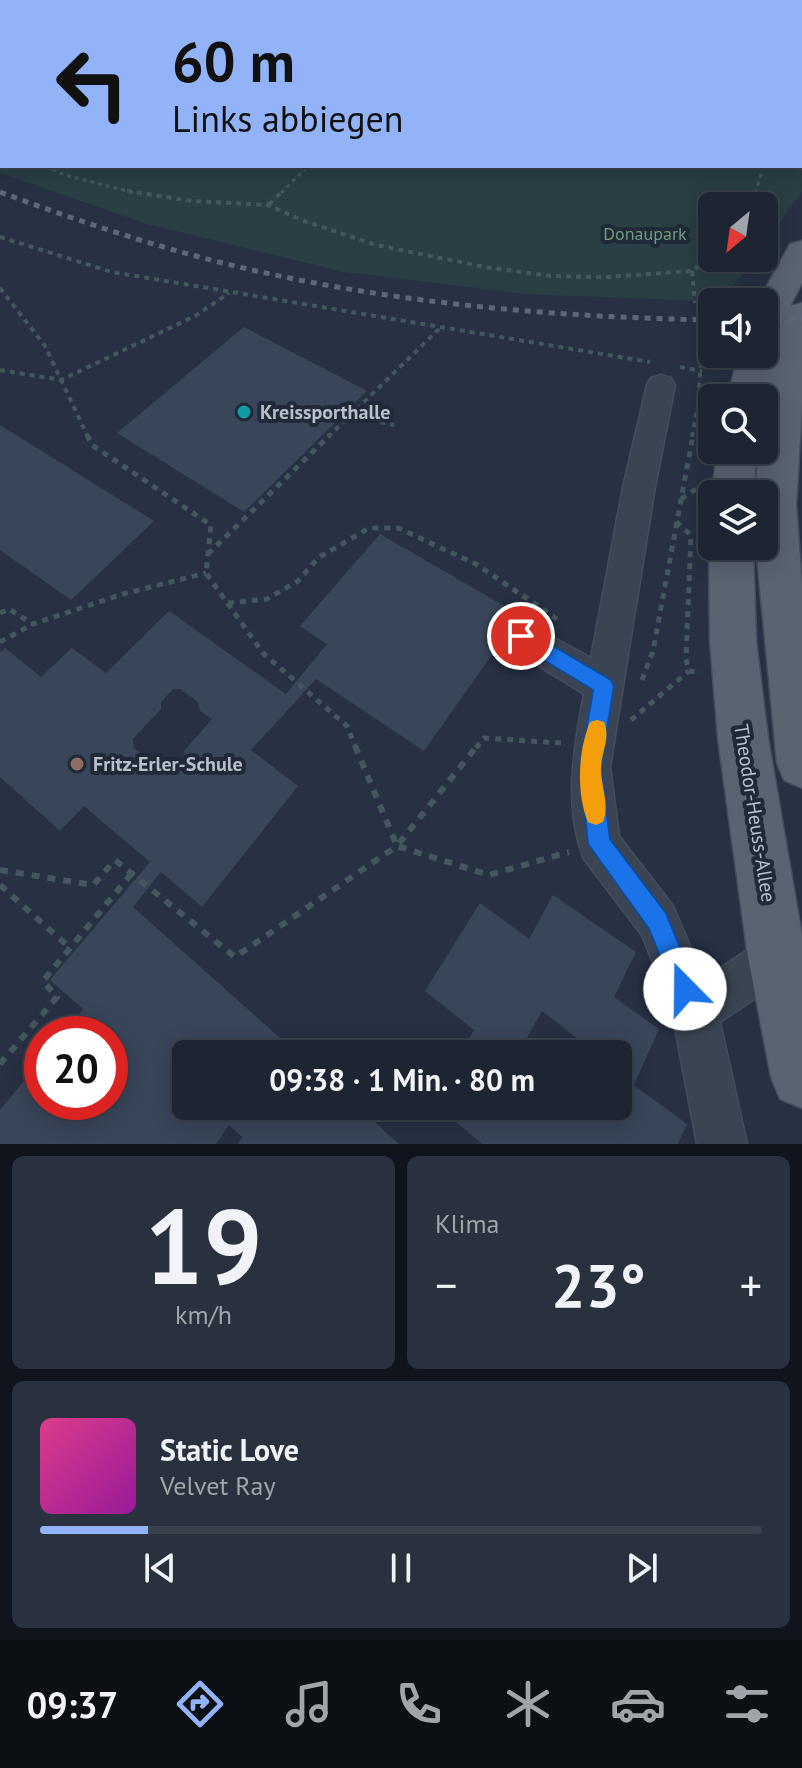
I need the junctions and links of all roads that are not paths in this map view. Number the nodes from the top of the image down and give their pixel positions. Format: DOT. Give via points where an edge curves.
graph roads {
  1 [pos="802,251"];
  2 [pos="778,296"];
  3 [pos="802,315"];
  4 [pos="663,371"];
  5 [pos="731,560"];
  6 [pos="521,636"];
  7 [pos="608,708"];
  8 [pos="802,763"];
  9 [pos="777,957"];
  10 [pos="695,1012"];
  11 [pos="802,1077"];
  12 [pos="722,1144"];
  1 -- 2 [label="main road"];
  3 -- 8 [label="main road" via="784,392 775,505"];
  4 -- 7 [label="lane" via="639,487"];
  5 -- 9 [label="main road, Theodor-Heuss-Allee" via="736,688"];
  6 -- 7 [label="lane"];
  7 -- 10 [label="lane" via="590,767 599,844 658,921"];
  9 -- 10 [label="lane"];
  9 -- 11 [label="main road, Theodor-Heuss-Allee"];
  10 -- 12 [label="lane"];
}
